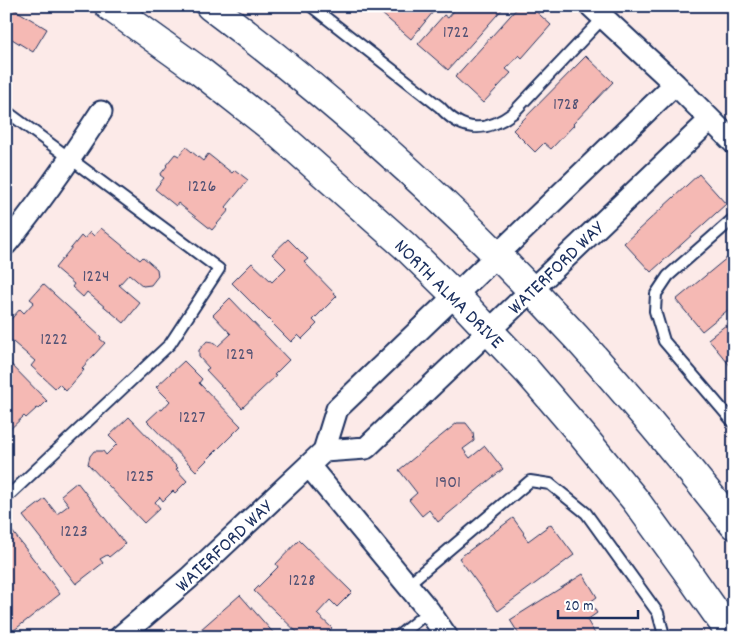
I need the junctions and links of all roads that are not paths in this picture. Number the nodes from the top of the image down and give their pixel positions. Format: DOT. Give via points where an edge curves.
graph roads {
  1 [pos="109,6"];
  2 [pos="210,6"];
  3 [pos="311,6"];
  4 [pos="597,12"];
  5 [pos="675,84"];
  6 [pos="6,111"];
  7 [pos="101,112"];
  8 [pos="710,120"];
  9 [pos="734,143"];
  10 [pos="71,158"];
  11 [pos="734,218"];
  12 [pos="6,244"];
  13 [pos="496,255"];
  14 [pos="531,290"];
  15 [pos="455,295"];
  16 [pos="489,330"];
  17 [pos="734,422"];
  18 [pos="324,451"];
  19 [pos="309,466"];
  20 [pos="6,498"];
  21 [pos="734,525"];
  22 [pos="408,585"];
  23 [pos="429,610"];
  24 [pos="120,637"];
  25 [pos="397,637"];
  26 [pos="447,637"];
  27 [pos="663,637"];
  28 [pos="732,637"];
  1 -- 15 [label="main road, NORTH ALMA DRIVE" via="272,128"];
  2 -- 13 [label="main road" via="372,138"];
  3 -- 4 [label="lane" via="440,107 449,118 475,128 502,122 513,113"];
  4 -- 5 [label="street"];
  5 -- 8 [label="street"];
  5 -- 13 [label="street, WATERFORD WAY"];
  6 -- 10 [label="lane"];
  7 -- 10 [label="street"];
  8 -- 9 [label="street"];
  8 -- 14 [label="street, WATERFORD WAY"];
  10 -- 12 [label="street"];
  10 -- 20 [label="lane" via="218,268 170,344"];
  11 -- 17 [label="lane" via="668,276 656,294 655,311 664,341"];
  13 -- 14 [label="main road"];
  13 -- 15 [label="street, WATERFORD WAY"];
  14 -- 16 [label="street, WATERFORD WAY"];
  14 -- 21 [label="main road" via="634,402"];
  15 -- 16 [label="main road, NORTH ALMA DRIVE"];
  15 -- 18 [label="street, WATERFORD WAY" via="337,408"];
  16 -- 18 [label="street, WATERFORD WAY" via="366,448"];
  16 -- 28 [label="main road, NORTH ALMA DRIVE" via="636,501"];
  18 -- 19 [label="street, WATERFORD WAY"];
  19 -- 22 [label="street"];
  19 -- 24 [label="street, WATERFORD WAY"];
  22 -- 23 [label="street"];
  22 -- 27 [label="lane" via="530,481 550,484 586,513 658,613"];
  23 -- 25 [label="lane"];
  23 -- 26 [label="street"];
}
